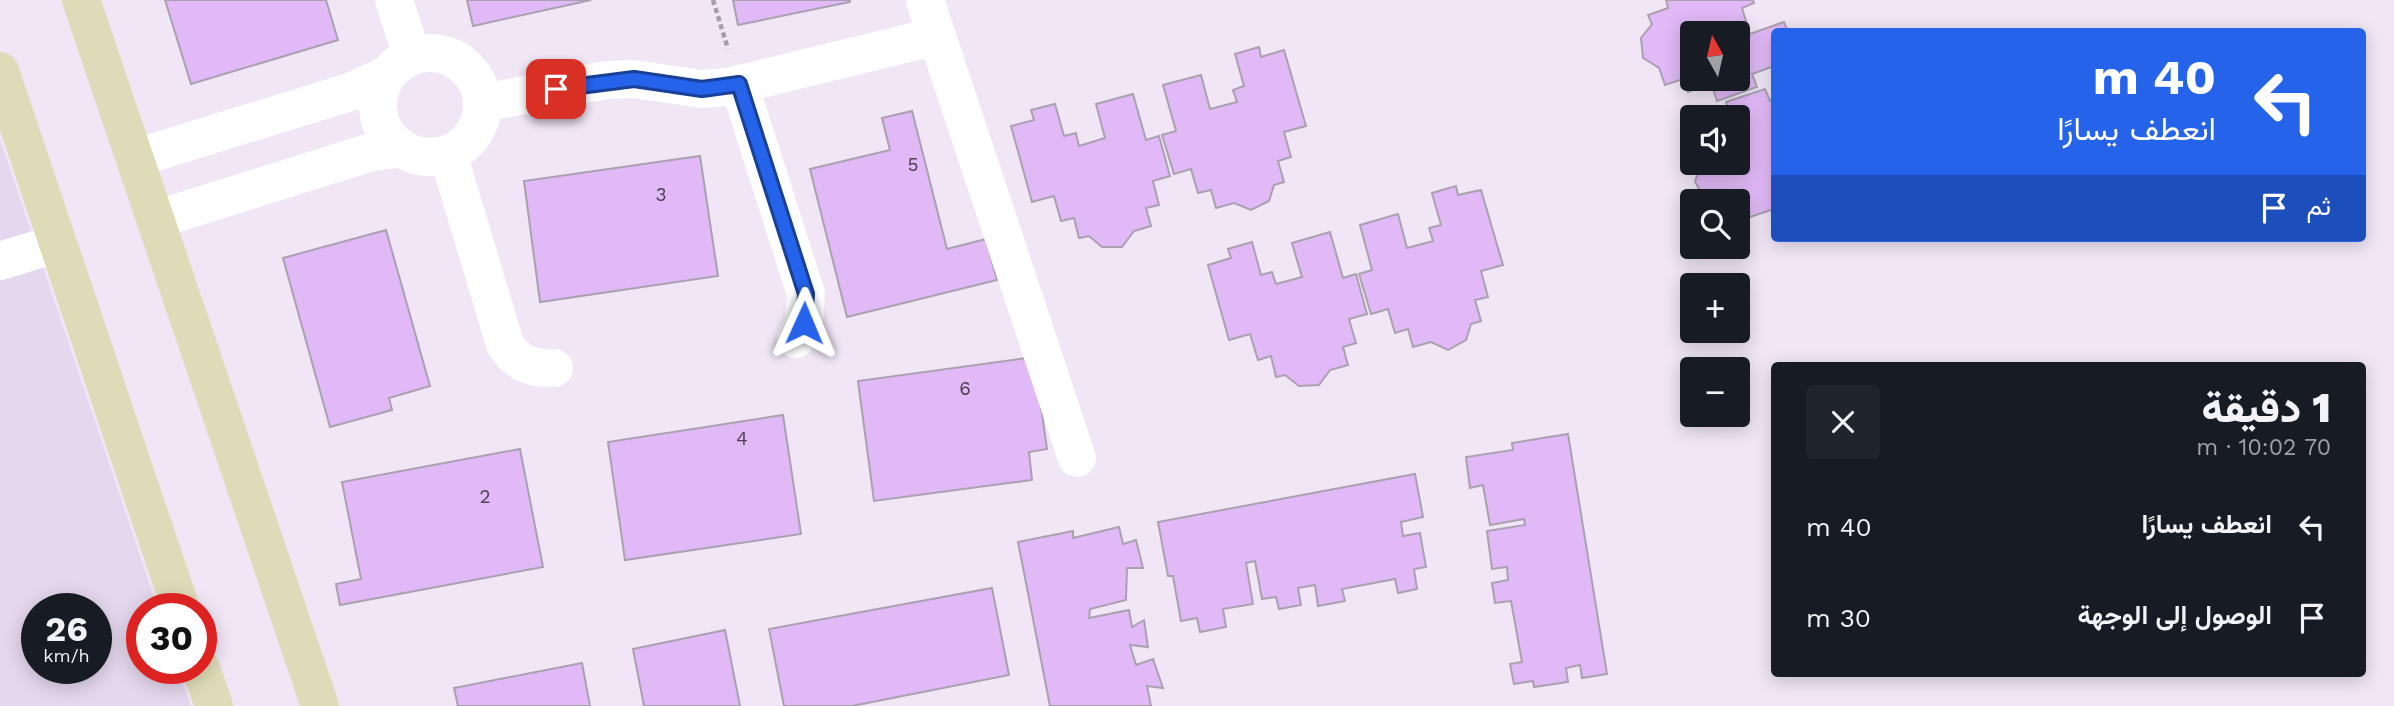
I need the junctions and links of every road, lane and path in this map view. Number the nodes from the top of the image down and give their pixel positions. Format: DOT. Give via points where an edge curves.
graph roads {
  1 [pos="81,0"];
  2 [pos="394,0"];
  3 [pos="713,0"];
  4 [pos="925,0"];
  5 [pos="937,37"];
  6 [pos="400,65"];
  7 [pos="0,71"];
  8 [pos="739,84"];
  9 [pos="482,103"];
  10 [pos="401,148"];
  11 [pos="448,154"];
  12 [pos="136,158"];
  13 [pos="158,219"];
  14 [pos="58,243"];
  15 [pos="0,261"];
  16 [pos="796,339"];
  17 [pos="554,368"];
  18 [pos="1077,458"];
  19 [pos="176,593"];
  20 [pos="206,684"];
  21 [pos="214,706"];
  22 [pos="320,706"];
  1 -- 12 [label="street"];
  2 -- 6 [label="street"];
  3 -- 8 [label="path"];
  4 -- 5 [label="street"];
  5 -- 8 [label="street"];
  5 -- 18 [label="street"];
  6 -- 9 [label="street" via="437,54 460,62 480,87"];
  6 -- 10 [label="street" via="380,90 377,106 388,137"];
  6 -- 12 [label="street" via="350,92"];
  7 -- 14 [label="street"];
  8 -- 9 [label="street" via="702,89 634,79 606,80"];
  8 -- 16 [label="street" via="806,294 804,323"];
  9 -- 11 [label="street" via="473,134"];
  10 -- 11 [label="street" via="431,157"];
  10 -- 13 [label="street" via="368,153"];
  11 -- 17 [label="street" via="505,344 527,365"];
  12 -- 13 [label="street"];
  13 -- 22 [label="street"];
  14 -- 15 [label="street"];
  14 -- 19 [label="street"];
  20 -- 21 [label="street"];
}
